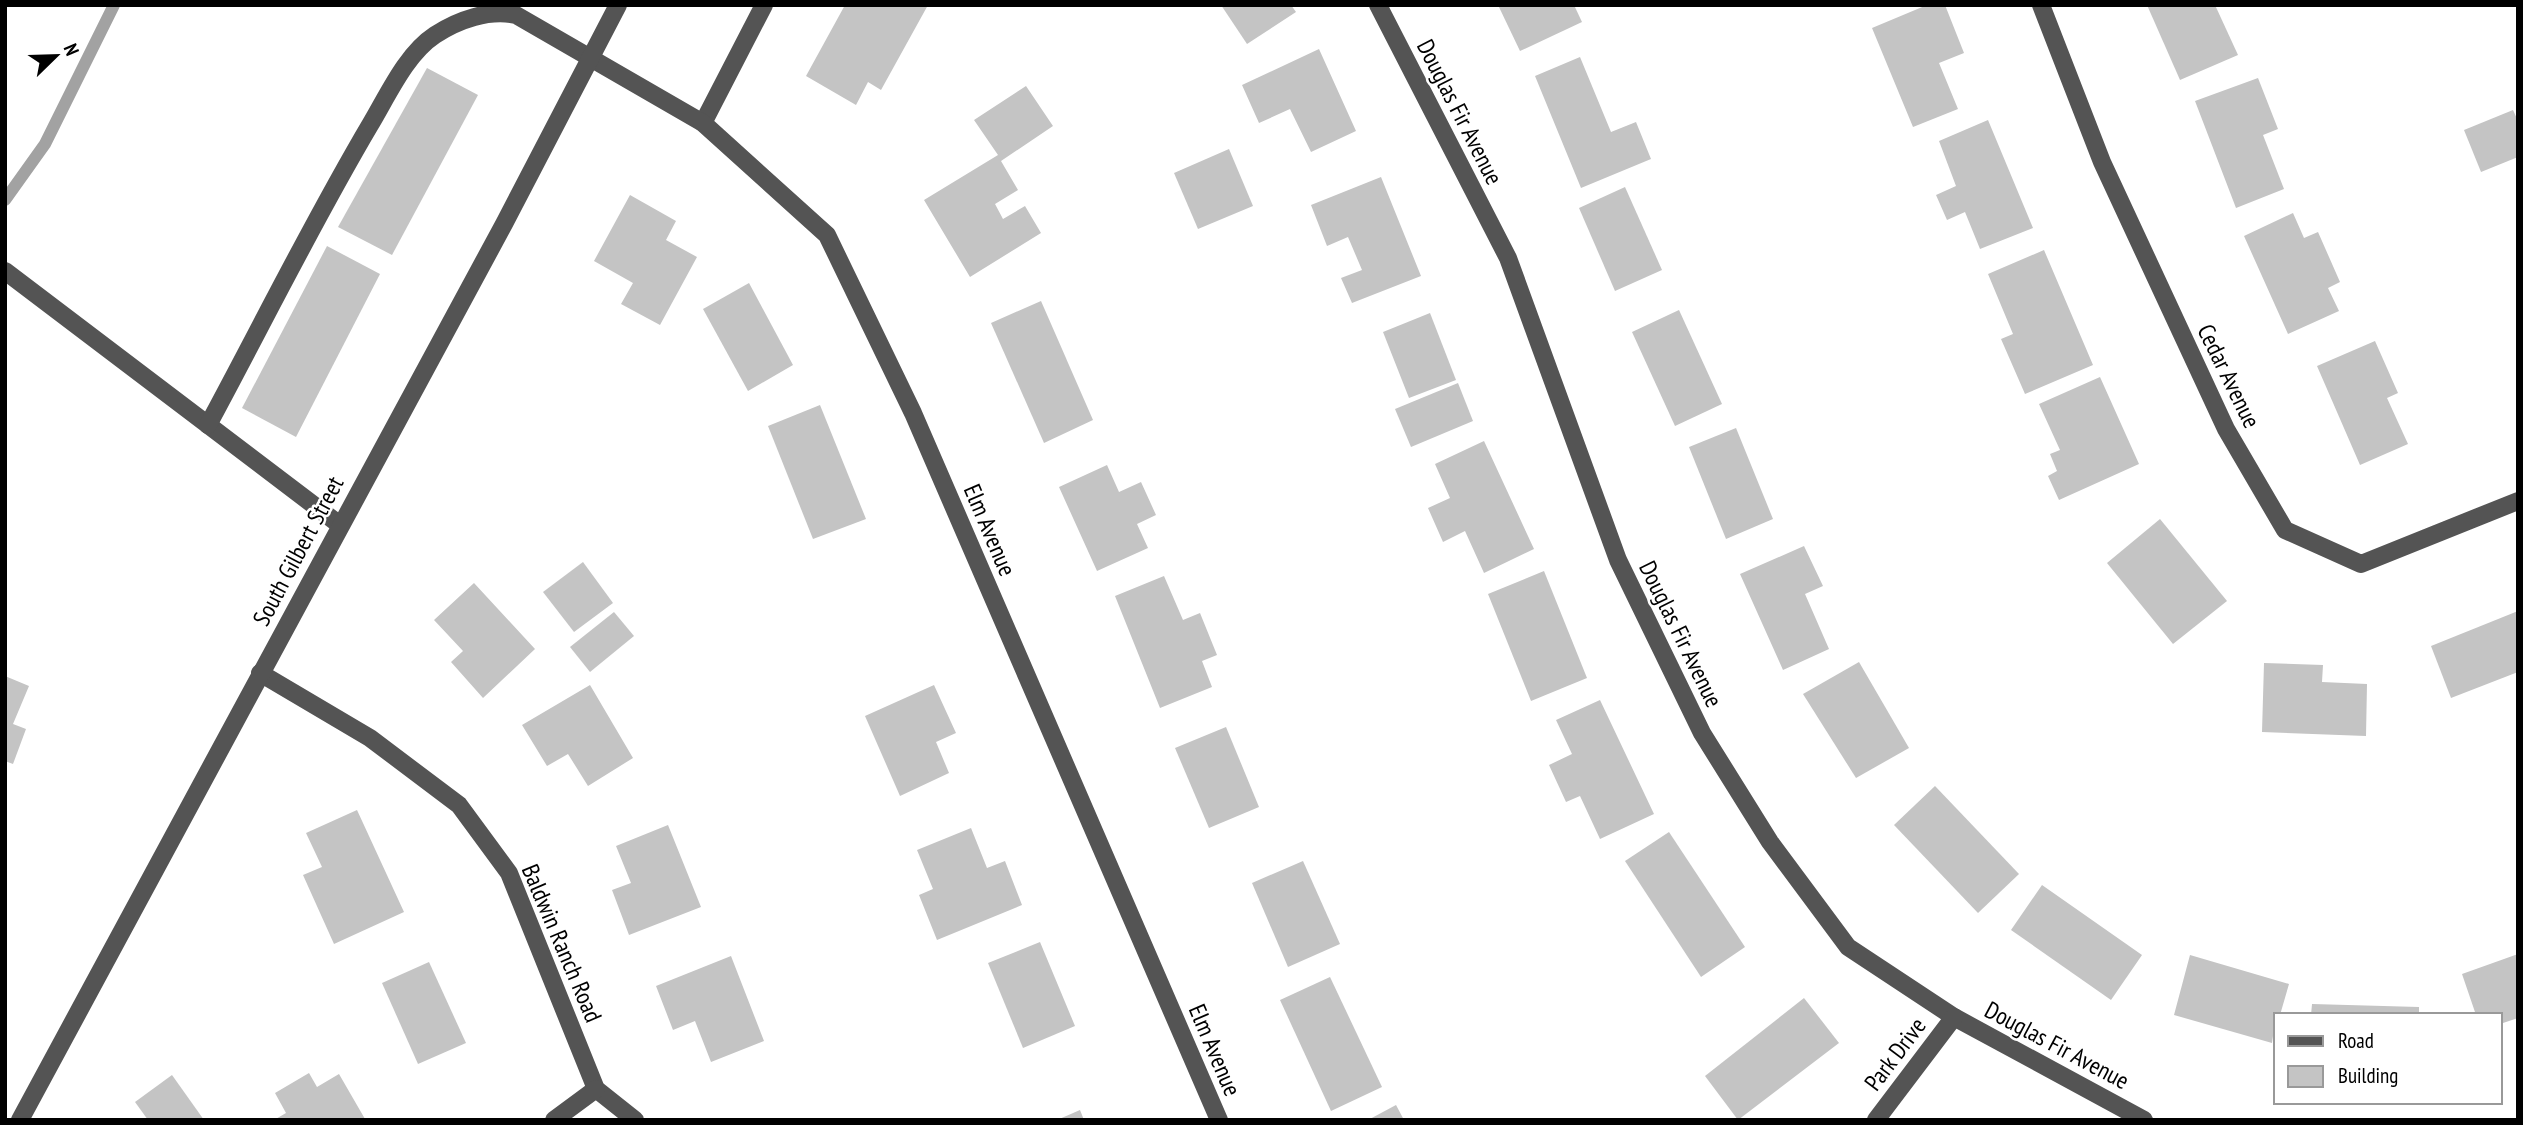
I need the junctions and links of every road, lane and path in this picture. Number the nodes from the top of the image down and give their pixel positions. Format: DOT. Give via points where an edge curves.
graph roads {
  1 [pos="618,5"];
  2 [pos="764,5"];
  3 [pos="1378,5"];
  4 [pos="2041,5"];
  5 [pos="591,59"];
  6 [pos="703,123"];
  7 [pos="5,271"];
  8 [pos="208,425"];
  9 [pos="2518,501"];
  10 [pos="340,525"];
  11 [pos="260,673"];
  12 [pos="1954,1017"];
  13 [pos="596,1089"];
  14 [pos="20,1120"];
  15 [pos="554,1120"];
  16 [pos="635,1120"];
  17 [pos="1219,1120"];
  18 [pos="1876,1120"];
  19 [pos="2144,1120"];
  1 -- 5 [label="street, South Gilbert Street"];
  2 -- 6 [label="street"];
  3 -- 12 [label="street, Douglas Fir Avenue" via="1508,258 1618,560 1702,733 1770,842 1848,947"];
  4 -- 9 [label="street, Cedar Avenue" via="2102,162 2215,405 2286,530 2361,564"];
  5 -- 6 [label="street, Elm Avenue"];
  5 -- 8 [label="street, Elm Avenue" via="516,15 498,11 434,35 404,69 339,179"];
  5 -- 10 [label="street, South Gilbert Street"];
  6 -- 17 [label="street, Elm Avenue" via="827,235 913,414"];
  7 -- 8 [label="street"];
  8 -- 10 [label="street"];
  10 -- 11 [label="street, South Gilbert Street"];
  11 -- 13 [label="street, Baldwin Ranch Road" via="370,738 458,805 509,873"];
  11 -- 14 [label="street, South Gilbert Street"];
  12 -- 18 [label="street, Park Drive"];
  12 -- 19 [label="street, Douglas Fir Avenue"];
  13 -- 15 [label="street"];
  13 -- 16 [label="street, Baldwin Ranch Road"];
}
